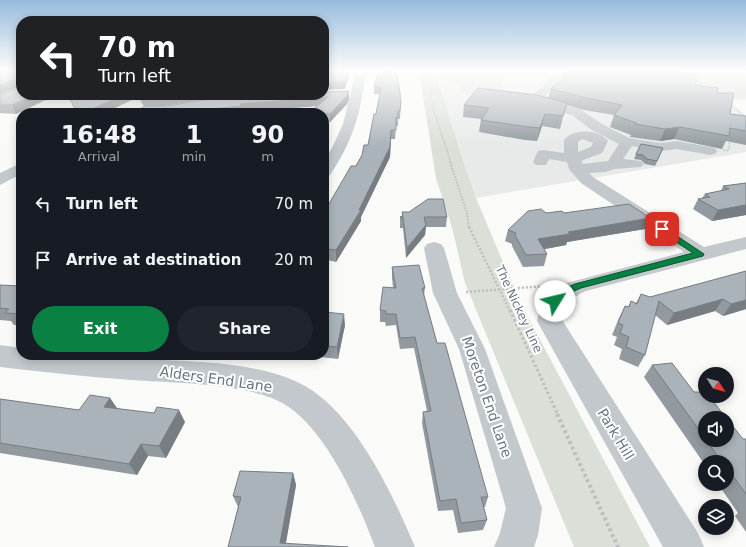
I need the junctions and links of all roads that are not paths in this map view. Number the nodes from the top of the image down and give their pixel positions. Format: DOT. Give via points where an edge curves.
graph roads {
  1 [pos="352,97"];
  2 [pos="538,97"];
  3 [pos="626,143"];
  4 [pos="710,151"];
  5 [pos="541,162"];
  6 [pos="575,164"];
  7 [pos="613,164"];
  8 [pos="636,164"];
  9 [pos="329,166"];
  10 [pos="16,171"];
  11 [pos="0,180"];
  12 [pos="746,243"];
  13 [pos="434,248"];
  14 [pos="700,254"];
  15 [pos="0,356"];
  16 [pos="16,358"];
  17 [pos="30,360"];
  18 [pos="197,364"];
  19 [pos="395,547"];
  20 [pos="514,547"];
  21 [pos="684,547"];
  1 -- 9 [label="street" via="350,127 338,154"];
  2 -- 3 [label="street" via="533,101 576,112"];
  3 -- 4 [label="street" via="660,147 677,145"];
  3 -- 7 [label="street"];
  5 -- 6 [label="street" via="543,154"];
  6 -- 7 [label="street" via="605,167"];
  6 -- 14 [label="street" via="587,180"];
  7 -- 8 [label="street"];
  10 -- 11 [label="street"];
  12 -- 14 [label="street"];
  13 -- 20 [label="street, Moreton End Lane" via="445,293 472,349 524,508"];
  14 -- 21 [label="street, Park Hill" via="578,286 561,293 550,312 549,322"];
  15 -- 16 [label="street, Alders End Lane"];
  17 -- 18 [label="street, Alders End Lane" via="52,363"];
  18 -- 19 [label="street, Alders End Lane" via="281,387 309,405 327,424 358,470 380,511"];
}
